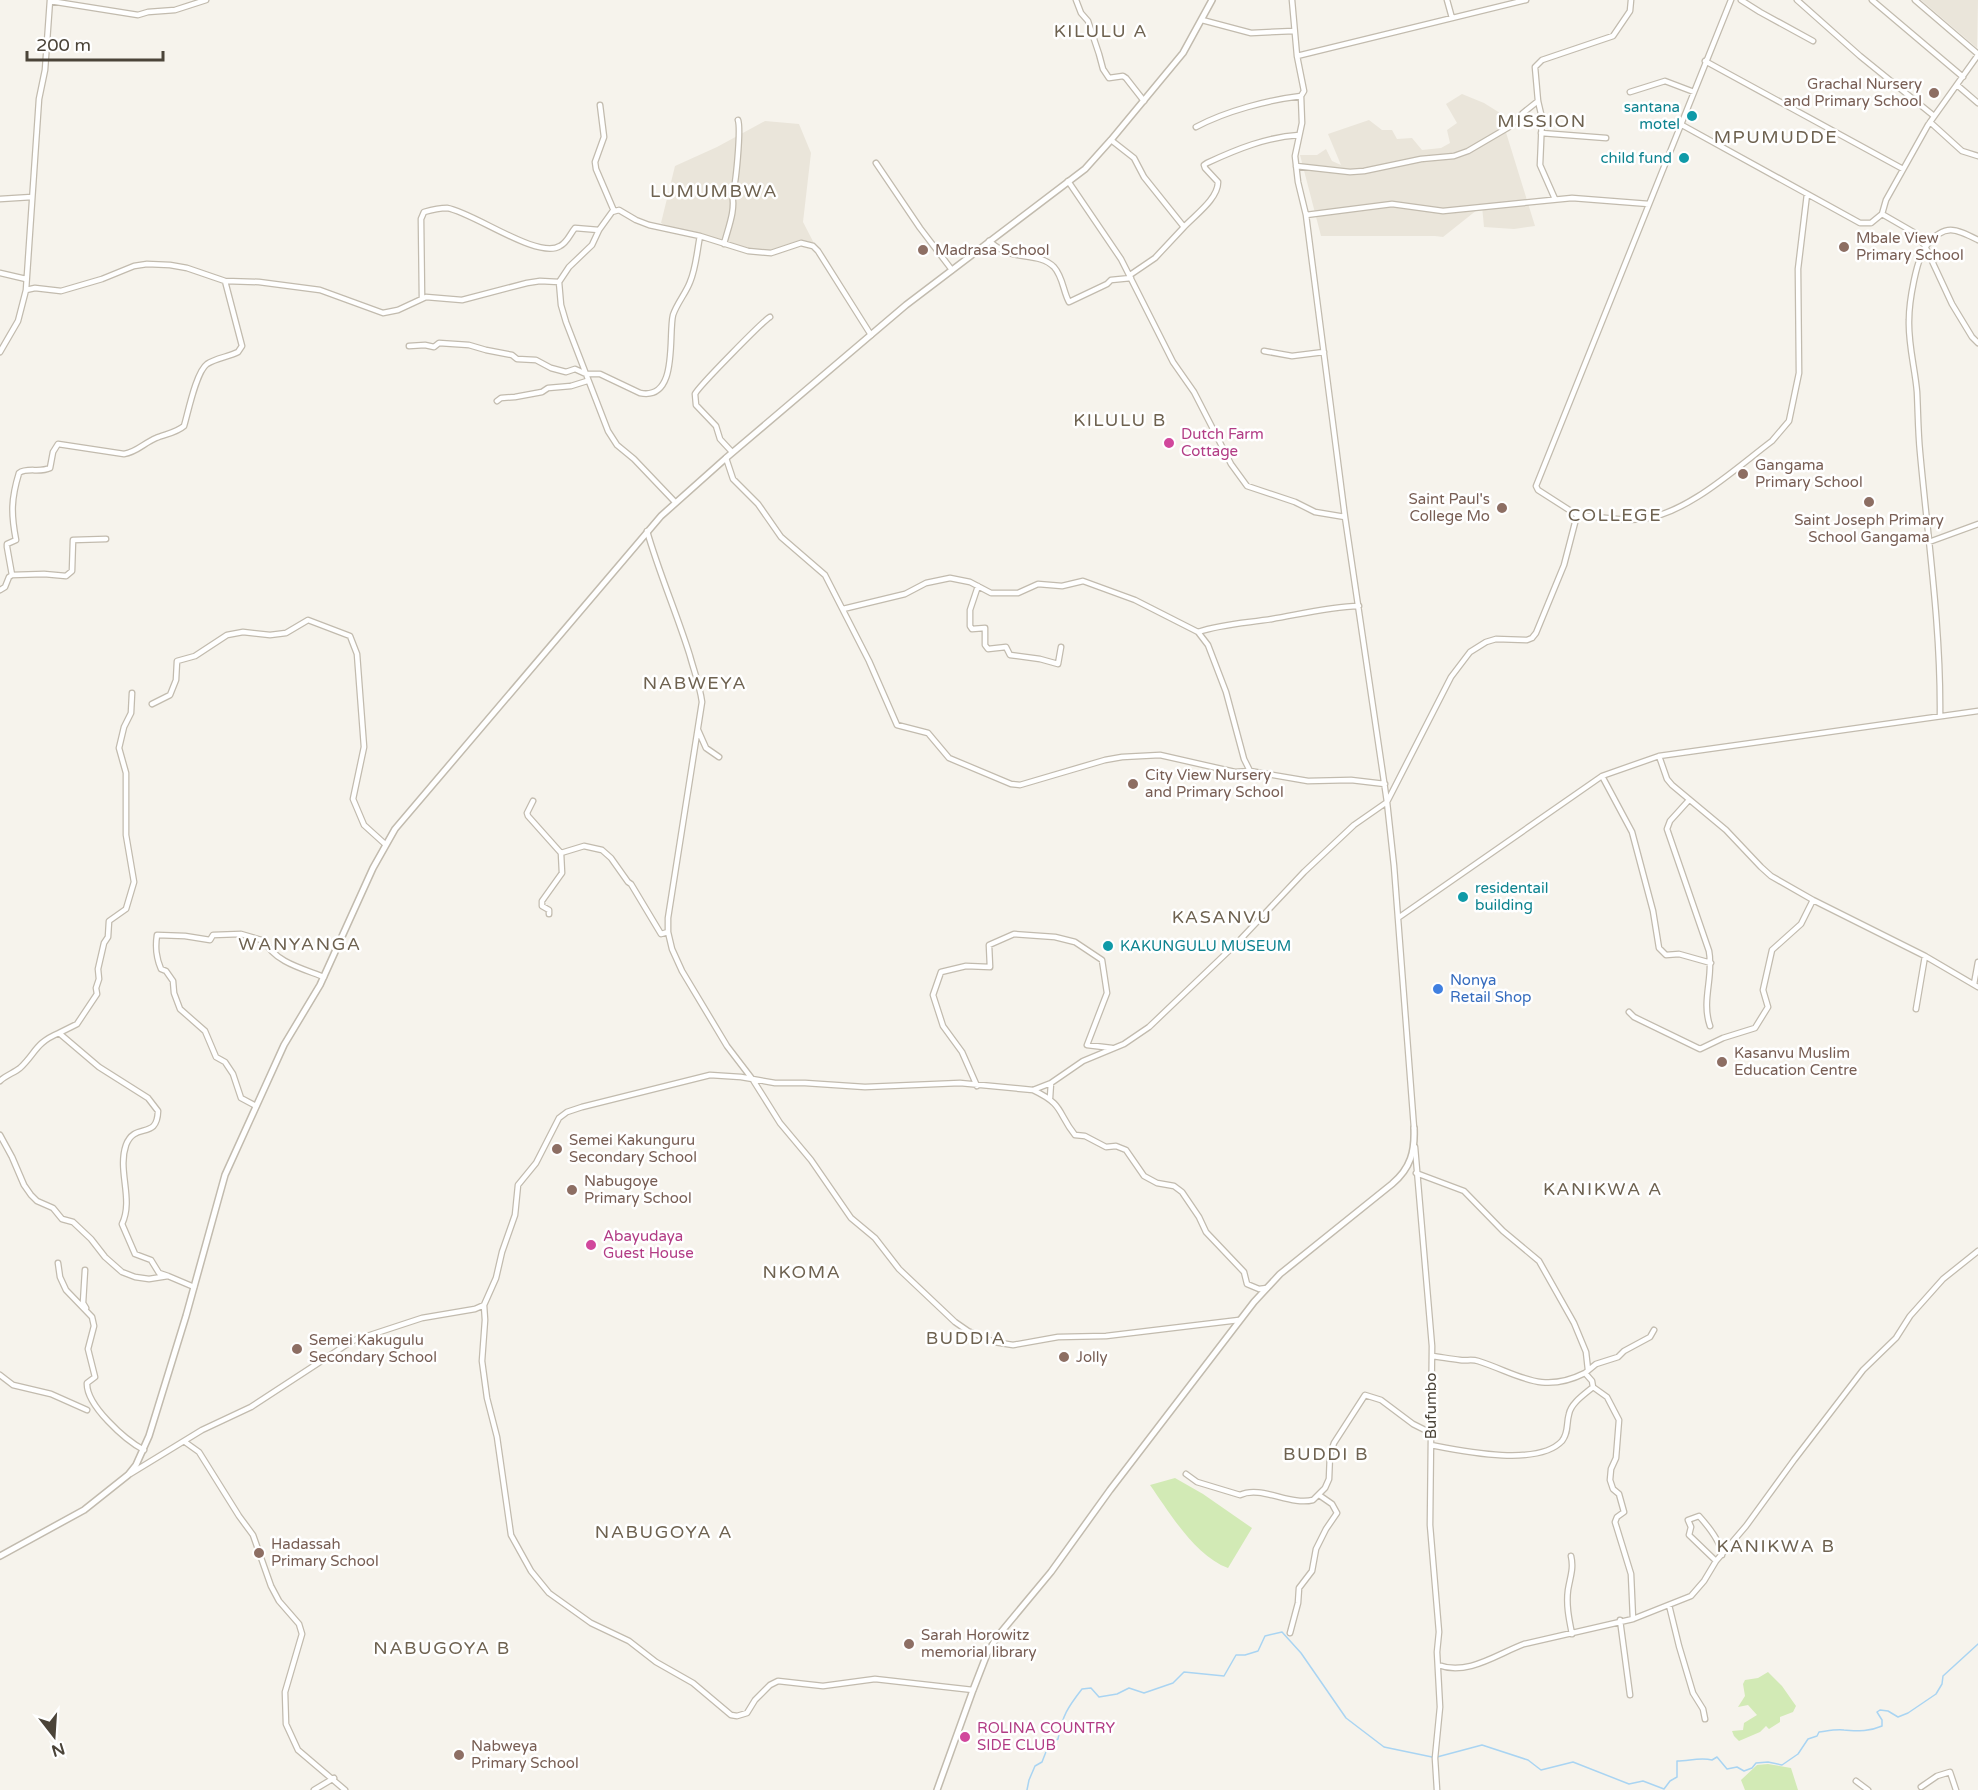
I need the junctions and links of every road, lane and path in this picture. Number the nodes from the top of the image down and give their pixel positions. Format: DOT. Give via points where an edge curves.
graph roads {
  1 [pos="50,0"];
  2 [pos="206,0"];
  3 [pos="1076,0"];
  4 [pos="1212,0"];
  5 [pos="1292,0"];
  6 [pos="1447,0"];
  7 [pos="1526,0"];
  8 [pos="1631,0"];
  9 [pos="1731,0"];
  10 [pos="1741,0"];
  11 [pos="1797,0"];
  12 [pos="1872,0"];
  13 [pos="1915,0"];
  14 [pos="1452,18"];
  15 [pos="1202,20"];
  16 [pos="1294,31"];
  17 [pos="1813,41"];
  18 [pos="1978,54"];
  19 [pos="1297,56"];
  20 [pos="1706,61"];
  21 [pos="1964,76"];
  22 [pos="1957,85"];
  23 [pos="1630,92"];
  24 [pos="1694,92"];
  25 [pos="1301,96"];
  26 [pos="1144,101"];
  27 [pos="1538,101"];
  28 [pos="1978,103"];
  29 [pos="600,105"];
  30 [pos="1934,116"];
  31 [pos="738,120"];
  32 [pos="1930,122"];
  33 [pos="1682,125"];
  34 [pos="1196,127"];
  35 [pos="1540,133"];
  36 [pos="1299,135"];
  37 [pos="1606,138"];
  38 [pos="1111,140"];
  39 [pos="1978,156"];
  40 [pos="876,163"];
  41 [pos="1296,166"];
  42 [pos="1904,169"];
  43 [pos="1068,181"];
  44 [pos="1807,194"];
  45 [pos="32,197"];
  46 [pos="0,199"];
  47 [pos="1555,199"];
  48 [pos="1649,204"];
  49 [pos="614,211"];
  50 [pos="1882,214"];
  51 [pos="1306,215"];
  52 [pos="1184,226"];
  53 [pos="599,230"];
  54 [pos="700,236"];
  55 [pos="1978,240"];
  56 [pos="989,241"];
  57 [pos="724,244"];
  58 [pos="1925,246"];
  59 [pos="952,270"];
  60 [pos="0,273"];
  61 [pos="1130,277"];
  62 [pos="26,279"];
  63 [pos="225,281"];
  64 [pos="559,282"];
  65 [pos="26,290"];
  66 [pos="422,298"];
  67 [pos="770,317"];
  68 [pos="871,336"];
  69 [pos="1978,343"];
  70 [pos="409,346"];
  71 [pos="1264,351"];
  72 [pos="0,352"];
  73 [pos="1324,352"];
  74 [pos="586,374"];
  75 [pos="587,381"];
  76 [pos="497,401"];
  77 [pos="732,452"];
  78 [pos="726,458"];
  79 [pos="675,502"];
  80 [pos="1577,515"];
  81 [pos="1345,517"];
  82 [pos="1978,524"];
  83 [pos="647,531"];
  84 [pos="106,539"];
  85 [pos="1929,542"];
  86 [pos="12,575"];
  87 [pos="978,586"];
  88 [pos="0,590"];
  89 [pos="1359,606"];
  90 [pos="843,609"];
  91 [pos="1198,632"];
  92 [pos="1062,647"];
  93 [pos="132,693"];
  94 [pos="152,704"];
  95 [pos="1978,711"];
  96 [pos="1940,716"];
  97 [pos="697,728"];
  98 [pos="1659,756"];
  99 [pos="719,757"];
  100 [pos="1250,771"];
  101 [pos="1602,776"];
  102 [pos="1385,784"];
  103 [pos="1689,800"];
  104 [pos="532,801"];
  105 [pos="1387,802"];
  106 [pos="385,844"];
  107 [pos="561,853"];
  108 [pos="1813,900"];
  109 [pos="549,914"];
  110 [pos="1398,918"];
  111 [pos="668,932"];
  112 [pos="1925,956"];
  113 [pos="1978,962"];
  114 [pos="1712,963"];
  115 [pos="324,977"];
  116 [pos="1976,985"];
  117 [pos="1916,1009"];
  118 [pos="1629,1012"];
  119 [pos="1710,1026"];
  120 [pos="58,1032"];
  121 [pos="1112,1048"];
  122 [pos="744,1070"];
  123 [pos="731,1076"];
  124 [pos="753,1080"];
  125 [pos="0,1081"];
  126 [pos="1051,1083"];
  127 [pos="977,1086"];
  128 [pos="1033,1090"];
  129 [pos="1050,1098"];
  130 [pos="256,1106"];
  131 [pos="1414,1128"];
  132 [pos="0,1135"];
  133 [pos="1415,1147"];
  134 [pos="1416,1173"];
  135 [pos="1978,1251"];
  136 [pos="58,1263"];
  137 [pos="85,1270"];
  138 [pos="168,1276"];
  139 [pos="194,1287"];
  140 [pos="1267,1288"];
  141 [pos="484,1305"];
  142 [pos="87,1310"];
  143 [pos="1239,1320"];
  144 [pos="1654,1330"];
  145 [pos="1432,1356"];
  146 [pos="1587,1372"];
  147 [pos="0,1376"];
  148 [pos="1593,1387"];
  149 [pos="87,1410"];
  150 [pos="1431,1432"];
  151 [pos="185,1442"];
  152 [pos="1431,1445"];
  153 [pos="144,1449"];
  154 [pos="128,1474"];
  155 [pos="1186,1474"];
  156 [pos="1319,1496"];
  157 [pos="1722,1555"];
  158 [pos="0,1556"];
  159 [pos="1571,1556"];
  160 [pos="1716,1561"];
  161 [pos="1669,1605"];
  162 [pos="1633,1618"];
  163 [pos="1620,1620"];
  164 [pos="1290,1633"];
  165 [pos="1572,1634"];
  166 [pos="1438,1665"];
  167 [pos="973,1690"];
  168 [pos="1630,1695"];
  169 [pos="1705,1719"];
  170 [pos="334,1778"];
  171 [pos="1856,1780"];
  172 [pos="1921,1787"];
  173 [pos="314,1790"];
  174 [pos="345,1790"];
  175 [pos="937,1790"];
  176 [pos="1437,1790"];
  177 [pos="1868,1790"];
  178 [pos="1956,1790"];
  1 -- 2 [label="street" via="138,15 175,10"];
  1 -- 45 [label="street"];
  3 -- 26 [label="street" via="1091,27 1106,74 1113,79 1123,76"];
  4 -- 15 [label="street"];
  5 -- 16 [label="street"];
  6 -- 14 [label="street"];
  7 -- 14 [label="street"];
  8 -- 27 [label="street" via="1630,11 1613,36 1538,63"];
  9 -- 20 [label="street"];
  10 -- 17 [label="street"];
  11 -- 30 [label="street"];
  12 -- 21 [label="street"];
  13 -- 18 [label="street"];
  14 -- 19 [label="street"];
  15 -- 16 [label="street" via="1251,33"];
  15 -- 26 [label="street" via="1183,52"];
  16 -- 19 [label="street"];
  18 -- 21 [label="street"];
  19 -- 25 [label="street"];
  20 -- 24 [label="street"];
  20 -- 42 [label="street"];
  21 -- 22 [label="street"];
  22 -- 28 [label="street"];
  22 -- 30 [label="street"];
  23 -- 24 [label="street" via="1665,81"];
  24 -- 33 [label="street"];
  25 -- 34 [label="street" via="1280,98"];
  25 -- 36 [label="street"];
  26 -- 38 [label="street"];
  27 -- 35 [label="street"];
  27 -- 41 [label="street" via="1509,127 1454,156 1350,172"];
  29 -- 49 [label="street" via="603,136 596,162"];
  30 -- 32 [label="street"];
  31 -- 57 [label="street" via="735,189"];
  32 -- 39 [label="street" via="1962,152"];
  32 -- 42 [label="street"];
  33 -- 44 [label="street"];
  33 -- 48 [label="street"];
  35 -- 37 [label="street"];
  35 -- 47 [label="street" via="1541,171"];
  36 -- 41 [label="street"];
  36 -- 52 [label="street" via="1237,149 1204,165 1218,182 1218,189"];
  38 -- 43 [label="street" via="1085,169"];
  38 -- 52 [label="street" via="1134,158 1144,177"];
  40 -- 59 [label="street"];
  41 -- 51 [label="street"];
  42 -- 50 [label="street"];
  43 -- 56 [label="street"];
  43 -- 61 [label="street"];
  44 -- 50 [label="street" via="1860,223 1871,223"];
  44 -- 80 [label="street" via="1798,269 1799,372 1789,421 1782,432 1698,497 1668,511 1641,519"];
  45 -- 46 [label="street"];
  45 -- 62 [label="street"];
  47 -- 48 [label="street"];
  47 -- 51 [label="street" via="1443,211 1392,204"];
  48 -- 80 [label="street" via="1536,486"];
  49 -- 53 [label="street"];
  49 -- 54 [label="street" via="623,211 650,225"];
  50 -- 58 [label="street" via="1910,228"];
  51 -- 73 [label="street"];
  52 -- 61 [label="street" via="1155,258"];
  53 -- 64 [label="street" via="592,245"];
  53 -- 66 [label="street" via="574,228 566,241 554,248 524,243 448,208 424,212"];
  54 -- 57 [label="street"];
  54 -- 74 [label="street" via="691,281 673,316 671,357 658,390 647,395 600,374"];
  55 -- 58 [label="street" via="1957,229 1948,229"];
  56 -- 59 [label="street"];
  56 -- 61 [label="street" via="1011,254 1048,262 1061,278 1069,302 1111,280"];
  57 -- 68 [label="street" via="771,253 801,243 813,246"];
  58 -- 69 [label="street" via="1952,304"];
  58 -- 85 [label="street" via="1912,291 1909,320"];
  59 -- 68 [label="street"];
  60 -- 62 [label="street"];
  61 -- 81 [label="street" via="1173,362 1247,486 1315,512"];
  62 -- 65 [label="street"];
  63 -- 65 [label="street" via="187,268 147,264 61,291"];
  63 -- 66 [label="street" via="320,290 383,313"];
  63 -- 86 [label="street" via="242,346 238,352 202,369 180,430 124,454 58,444 50,468 19,473 11,510 16,540 7,544"];
  64 -- 66 [label="street" via="527,283 462,300"];
  64 -- 74 [label="street" via="563,311"];
  65 -- 72 [label="street" via="18,321"];
  67 -- 77 [label="street" via="695,394 696,405 716,426 720,439"];
  68 -- 77 [label="street"];
  70 -- 74 [label="street" via="470,345"];
  71 -- 73 [label="street" via="1292,356"];
  73 -- 81 [label="street"];
  74 -- 75 [label="street"];
  75 -- 76 [label="street"];
  75 -- 79 [label="street" via="611,438"];
  77 -- 78 [label="street"];
  78 -- 79 [label="street"];
  78 -- 90 [label="street" via="733,479 788,544 825,575"];
  79 -- 83 [label="street"];
  80 -- 105 [label="street" via="1564,565 1536,633 1527,640 1496,639 1470,652 1451,677"];
  81 -- 89 [label="street"];
  82 -- 85 [label="street"];
  83 -- 97 [label="street" via="699,688 702,702"];
  83 -- 106 [label="street"];
  84 -- 86 [label="street" via="73,540 72,571 66,576"];
  85 -- 96 [label="street"];
  86 -- 88 [label="street"];
  87 -- 90 [label="street" via="950,578"];
  87 -- 91 [label="street" via="991,593 1018,593 1038,584 1062,586 1083,581 1135,600"];
  87 -- 92 [label="street" via="969,626 985,628 988,649 1006,647 1010,655 1058,664"];
  89 -- 91 [label="street" via="1219,625"];
  89 -- 102 [label="street"];
  90 -- 100 [label="street" via="897,725 921,730 949,758 1004,783 1020,785 1100,761 1160,755 1223,770"];
  91 -- 100 [label="street" via="1217,665"];
  93 -- 120 [label="street" via="131,713 119,748 126,773 126,835 134,882 126,909 109,921 98,969 97,994 77,1024"];
  94 -- 106 [label="street" via="170,695 177,661 195,656 227,635 286,633 309,620 350,636 357,654 364,747 353,799 364,825"];
  95 -- 96 [label="street"];
  96 -- 98 [label="street"];
  97 -- 99 [label="street" via="706,748"];
  97 -- 111 [label="street"];
  98 -- 101 [label="street"];
  98 -- 103 [label="street" via="1667,779"];
  100 -- 102 [label="street" via="1308,780"];
  101 -- 110 [label="street"];
  101 -- 114 [label="street" via="1632,831 1659,948 1666,955 1678,954"];
  102 -- 105 [label="street"];
  103 -- 108 [label="street" via="1761,867"];
  103 -- 114 [label="street" via="1670,822 1667,834"];
  104 -- 107 [label="street" via="528,816"];
  105 -- 110 [label="street"];
  105 -- 121 [label="street" via="1354,825 1304,872 1149,1027"];
  106 -- 115 [label="street"];
  107 -- 109 [label="street" via="562,873 542,901"];
  107 -- 111 [label="street" via="588,845 605,852 631,884 661,934"];
  108 -- 112 [label="street"];
  108 -- 118 [label="street" via="1801,924 1772,951 1763,990 1768,1007 1755,1028 1700,1049"];
  110 -- 131 [label="street"];
  111 -- 122 [label="street" via="682,971"];
  112 -- 116 [label="street"];
  112 -- 117 [label="street"];
  113 -- 116 [label="street"];
  114 -- 119 [label="street" via="1706,999"];
  115 -- 130 [label="street" via="284,1045"];
  115 -- 130 [label="street" via="269,952 265,941 241,934 213,935 210,940 158,935 158,962 173,981 180,1009 205,1031 216,1057 233,1074 241,1098"];
  120 -- 125 [label="street" via="42,1041 19,1070"];
  120 -- 138 [label="street" via="99,1067 148,1098 158,1111 158,1123 131,1137 126,1146 128,1210 122,1224 135,1254 151,1260 159,1273"];
  121 -- 126 [label="street" via="1083,1061"];
  121 -- 127 [label="street" via="1088,1044 1107,993 1102,960 1065,939 1014,934 989,945 990,967 966,966 941,972 933,995 943,1026 962,1052"];
  122 -- 123 [label="street"];
  122 -- 124 [label="street"];
  123 -- 124 [label="street"];
  123 -- 141 [label="street" via="710,1075 560,1116 536,1163 518,1185 515,1215"];
  124 -- 127 [label="street" via="865,1087 947,1083"];
  124 -- 143 [label="street" via="851,1218 875,1238 912,1282 968,1331 994,1342 1021,1345 1058,1337 1107,1336"];
  126 -- 128 [label="street"];
  126 -- 129 [label="street"];
  127 -- 128 [label="street"];
  128 -- 129 [label="street"];
  129 -- 140 [label="street" via="1075,1135 1126,1150 1144,1176 1182,1192 1206,1232 1244,1272 1247,1284"];
  130 -- 139 [label="street" via="219,1192"];
  131 -- 133 [label="street"];
  132 -- 138 [label="street" via="24,1185 37,1201 73,1222 122,1272 149,1279"];
  133 -- 134 [label="street, Bufumbo"];
  133 -- 140 [label="street" via="1398,1179"];
  134 -- 145 [label="street, Bufumbo"];
  134 -- 146 [label="street" via="1464,1191 1539,1261 1574,1323 1586,1352"];
  135 -- 157 [label="street" via="1943,1279 1896,1338 1863,1371"];
  136 -- 142 [label="street" via="66,1290"];
  137 -- 142 [label="street" via="83,1303"];
  138 -- 139 [label="street"];
  139 -- 153 [label="street"];
  140 -- 143 [label="street"];
  141 -- 151 [label="street" via="475,1310 422,1318 352,1341 250,1407"];
  141 -- 167 [label="street" via="482,1360 509,1529 531,1571 549,1593 591,1623 629,1641 693,1683 731,1715 747,1713 755,1700 778,1681 823,1686 875,1678"];
  142 -- 153 [label="street" via="94,1326 88,1349 94,1377 87,1383 90,1398 117,1431"];
  143 -- 167 [label="street" via="1051,1572 997,1637"];
  144 -- 146 [label="street" via="1650,1337"];
  145 -- 146 [label="street" via="1476,1360 1517,1377 1550,1383 1570,1381"];
  145 -- 150 [label="street, Bufumbo"];
  146 -- 148 [label="street"];
  147 -- 149 [label="street" via="13,1385 51,1394"];
  148 -- 152 [label="street" via="1569,1413 1567,1432 1561,1442 1539,1453 1494,1455"];
  148 -- 162 [label="street" via="1607,1397 1620,1424 1610,1480 1624,1512 1616,1522 1631,1574"];
  150 -- 152 [label="street, Bufumbo"];
  150 -- 156 [label="street" via="1413,1424 1388,1404 1365,1395 1334,1443 1329,1479"];
  151 -- 154 [label="street"];
  151 -- 170 [label="street" via="199,1452 253,1535 271,1586 299,1624 302,1634 285,1692 286,1724 298,1750"];
  152 -- 166 [label="street, Bufumbo" via="1430,1525"];
  153 -- 154 [label="street"];
  154 -- 158 [label="street" via="84,1510"];
  155 -- 156 [label="street" via="1197,1482 1240,1495 1256,1492 1297,1502"];
  156 -- 164 [label="street" via="1332,1504 1337,1513 1316,1549 1312,1571 1299,1588"];
  157 -- 160 [label="street"];
  157 -- 160 [label="street" via="1712,1530 1701,1518 1688,1520 1689,1535"];
  159 -- 165 [label="street" via="1567,1613"];
  160 -- 161 [label="street" via="1694,1593"];
  161 -- 162 [label="street"];
  161 -- 169 [label="street" via="1693,1693"];
  162 -- 163 [label="street"];
  163 -- 165 [label="street"];
  163 -- 168 [label="street"];
  165 -- 166 [label="street" via="1524,1644 1463,1668"];
  166 -- 176 [label="street, Bufumbo"];
  167 -- 175 [label="street"];
  170 -- 173 [label="street"];
  170 -- 174 [label="street"];
  171 -- 177 [label="street"];
  172 -- 178 [label="street" via="1950,1772"];
}
